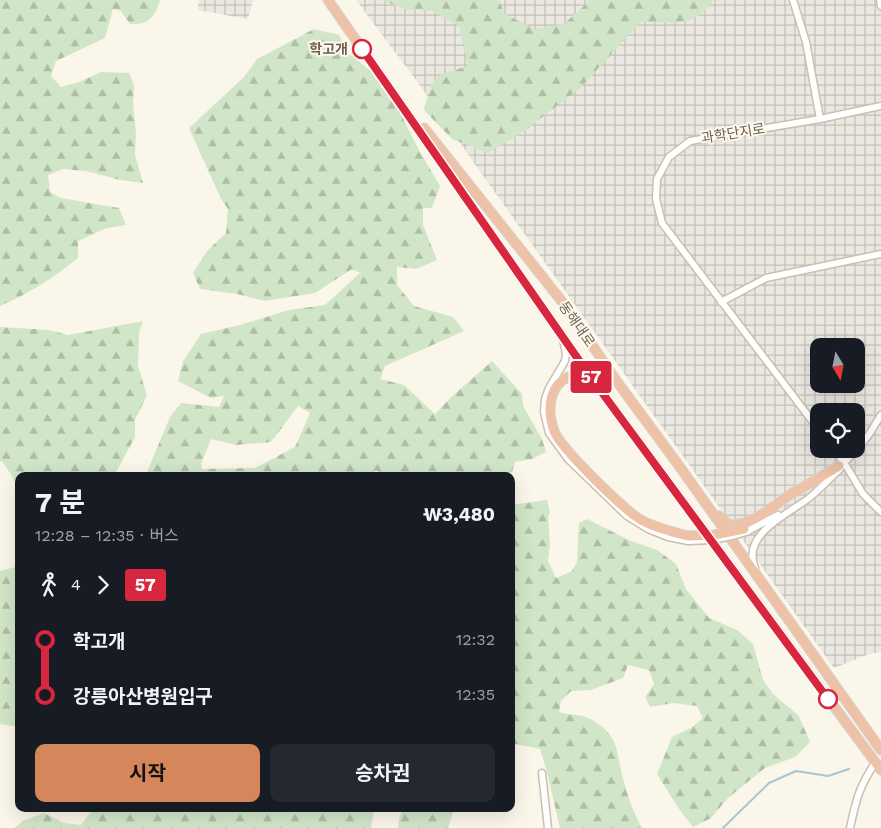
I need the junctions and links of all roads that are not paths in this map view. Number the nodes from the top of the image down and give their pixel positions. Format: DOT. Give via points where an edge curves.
graph roads {
  1 [pos="328,0"];
  2 [pos="335,0"];
  3 [pos="793,0"];
  4 [pos="880,0"];
  5 [pos="881,6"];
  6 [pos="881,106"];
  7 [pos="820,119"];
  8 [pos="881,254"];
  9 [pos="721,302"];
  10 [pos="562,334"];
  11 [pos="592,379"];
  12 [pos="881,415"];
  13 [pos="810,418"];
  14 [pos="837,458"];
  15 [pos="677,463"];
  16 [pos="841,466"];
  17 [pos="881,512"];
  18 [pos="688,538"];
  19 [pos="780,610"];
  20 [pos="881,750"];
  21 [pos="879,764"];
  22 [pos="542,774"];
  23 [pos="548,828"];
  24 [pos="850,828"];
  1 -- 10 [label="highway, 동해대로"];
  2 -- 15 [label="highway, 동해대로" via="420,122 564,304"];
  3 -- 7 [label="street" via="806,42"];
  4 -- 5 [label="street"];
  6 -- 7 [label="street, 과학단지로"];
  7 -- 9 [label="street, 과학단지로" via="690,140 669,157 657,179 656,198 662,223"];
  8 -- 9 [label="street" via="766,278"];
  9 -- 13 [label="street, 과학단지로"];
  10 -- 11 [label="highway, 동해대로"];
  10 -- 18 [label="street" via="565,361 545,399 544,412 549,433 568,459 628,516 668,537"];
  11 -- 18 [label="highway" via="584,374 575,374 562,380 554,390 550,414 554,432 568,451 640,520"];
  11 -- 21 [label="highway, 동해대로"];
  12 -- 16 [label="street" via="868,436"];
  14 -- 16 [label="street"];
  15 -- 16 [label="highway" via="729,526 757,519 790,495"];
  15 -- 19 [label="highway, 동해대로"];
  16 -- 17 [label="street"];
  16 -- 18 [label="highway, bridge" via="745,530"];
  16 -- 19 [label="street" via="810,498 762,532 753,546 751,560 756,572"];
  19 -- 20 [label="highway, 동해대로"];
  21 -- 24 [label="street" via="862,783"];
  22 -- 23 [label="street"];
}
